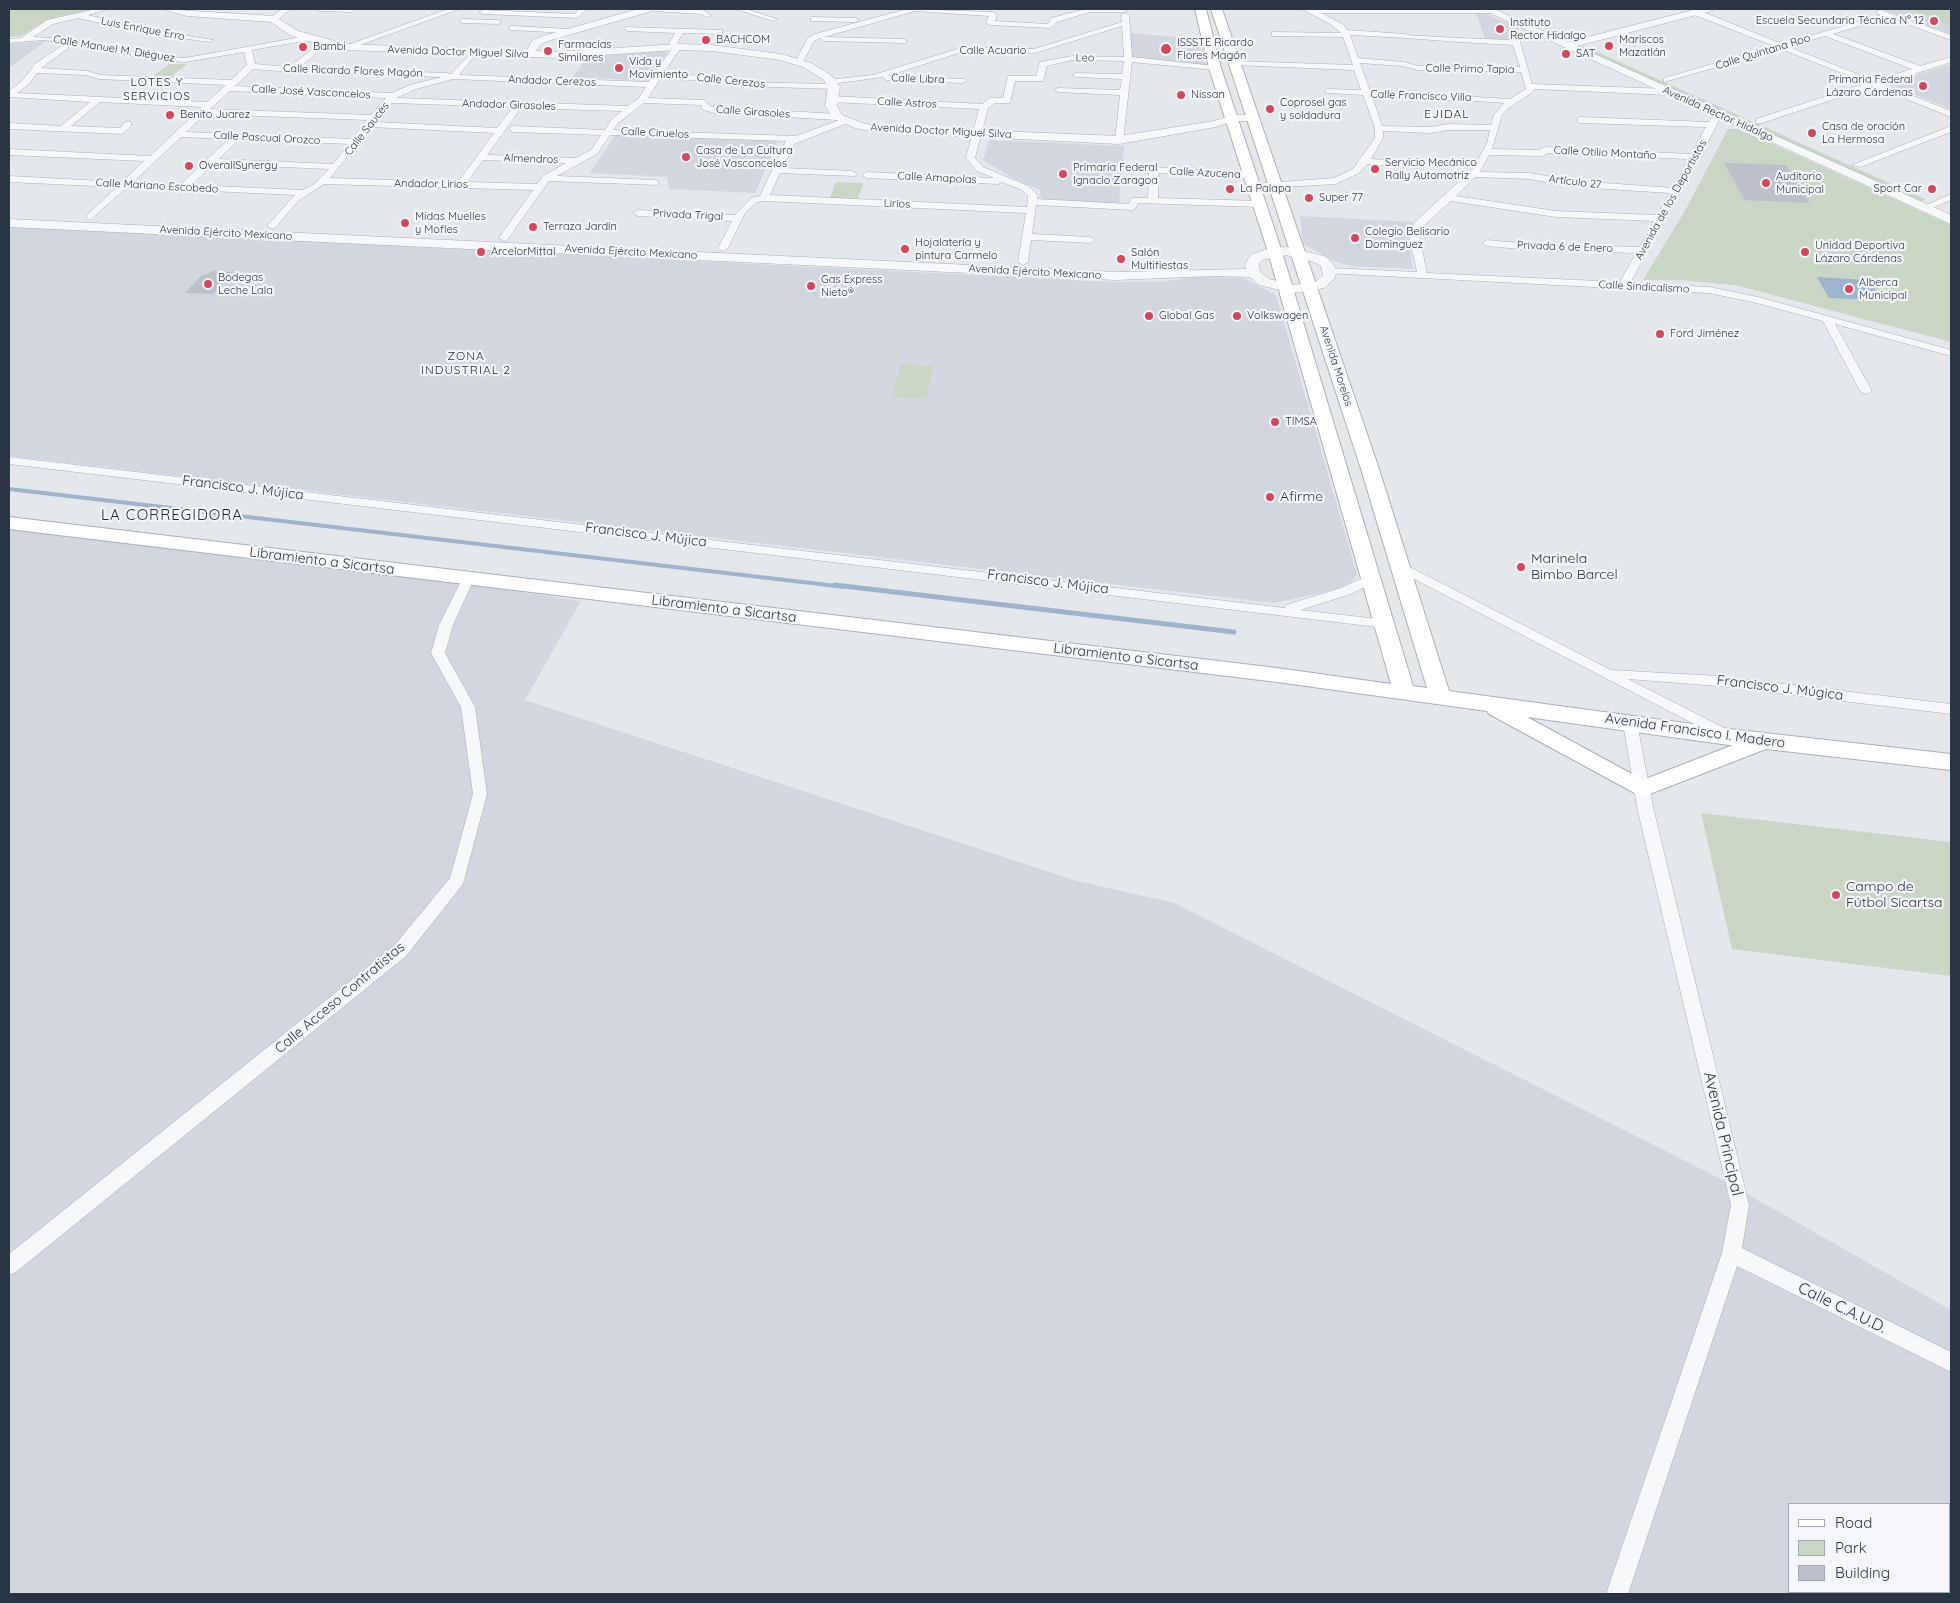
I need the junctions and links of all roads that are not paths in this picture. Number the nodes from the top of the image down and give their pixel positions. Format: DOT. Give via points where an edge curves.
graph roads {
  1 [pos="104,9"];
  2 [pos="166,9"];
  3 [pos="286,9"];
  4 [pos="319,9"];
  5 [pos="455,9"];
  6 [pos="583,9"];
  7 [pos="648,9"];
  8 [pos="654,9"];
  9 [pos="739,9"];
  10 [pos="914,9"];
  11 [pos="1124,9"];
  12 [pos="1200,9"];
  13 [pos="1216,9"];
  14 [pos="1505,9"];
  15 [pos="1684,9"];
  16 [pos="1708,9"];
  17 [pos="1872,9"];
  18 [pos="352,10"];
  19 [pos="1307,10"];
  20 [pos="1488,10"];
  21 [pos="483,12"];
  22 [pos="1695,12"];
  23 [pos="524,14"];
  24 [pos="707,14"];
  25 [pos="77,15"];
  26 [pos="1888,15"];
  27 [pos="1037,16"];
  28 [pos="1061,18"];
  29 [pos="274,19"];
  30 [pos="773,19"];
  31 [pos="814,19"];
  32 [pos="464,21"];
  33 [pos="866,21"];
  34 [pos="517,23"];
  35 [pos="1125,23"];
  36 [pos="628,29"];
  37 [pos="568,31"];
  38 [pos="680,31"];
  39 [pos="1535,31"];
  40 [pos="719,32"];
  41 [pos="1825,33"];
  42 [pos="1275,34"];
  43 [pos="1345,34"];
  44 [pos="1406,36"];
  45 [pos="307,38"];
  46 [pos="1951,38"];
  47 [pos="24,39"];
  48 [pos="814,39"];
  49 [pos="210,40"];
  50 [pos="1459,40"];
  51 [pos="9,41"];
  52 [pos="73,41"];
  53 [pos="903,41"];
  54 [pos="1565,41"];
  55 [pos="1581,42"];
  56 [pos="323,43"];
  57 [pos="1516,43"];
  58 [pos="1781,46"];
  59 [pos="346,47"];
  60 [pos="677,47"];
  61 [pos="248,50"];
  62 [pos="473,53"];
  63 [pos="528,55"];
  64 [pos="195,59"];
  65 [pos="1128,59"];
  66 [pos="1951,59"];
  67 [pos="799,62"];
  68 [pos="1235,63"];
  69 [pos="1357,64"];
  70 [pos="251,66"];
  71 [pos="1215,68"];
  72 [pos="1919,69"];
  73 [pos="36,70"];
  74 [pos="291,70"];
  75 [pos="1525,70"];
  76 [pos="1076,75"];
  77 [pos="454,76"];
  78 [pos="658,76"];
  79 [pos="874,77"];
  80 [pos="1126,77"];
  81 [pos="139,79"];
  82 [pos="962,80"];
  83 [pos="178,81"];
  84 [pos="1874,84"];
  85 [pos="652,85"];
  86 [pos="832,85"];
  87 [pos="232,86"];
  88 [pos="1530,86"];
  89 [pos="1668,86"];
  90 [pos="1058,90"];
  91 [pos="1328,92"];
  92 [pos="1124,93"];
  93 [pos="1368,94"];
  94 [pos="9,95"];
  95 [pos="391,98"];
  96 [pos="98,99"];
  97 [pos="831,99"];
  98 [pos="113,100"];
  99 [pos="642,100"];
  100 [pos="1513,102"];
  101 [pos="519,105"];
  102 [pos="984,107"];
  103 [pos="207,108"];
  104 [pos="629,109"];
  105 [pos="1718,114"];
  106 [pos="1951,114"];
  107 [pos="1232,118"];
  108 [pos="1254,118"];
  109 [pos="9,119"];
  110 [pos="841,119"];
  111 [pos="1580,120"];
  112 [pos="370,121"];
  113 [pos="1758,121"];
  114 [pos="72,122"];
  115 [pos="1714,125"];
  116 [pos="9,126"];
  117 [pos="64,128"];
  118 [pos="1379,128"];
  119 [pos="1495,128"];
  120 [pos="513,129"];
  121 [pos="1951,130"];
  122 [pos="500,131"];
  123 [pos="607,131"];
  124 [pos="179,134"];
  125 [pos="975,134"];
  126 [pos="237,136"];
  127 [pos="796,139"];
  128 [pos="1119,140"];
  129 [pos="354,142"];
  130 [pos="9,152"];
  131 [pos="1488,152"];
  132 [pos="481,156"];
  133 [pos="1696,157"];
  134 [pos="152,159"];
  135 [pos="212,161"];
  136 [pos="580,161"];
  137 [pos="1366,161"];
  138 [pos="1434,163"];
  139 [pos="1857,165"];
  140 [pos="336,167"];
  141 [pos="1129,169"];
  142 [pos="777,170"];
  143 [pos="1154,170"];
  144 [pos="852,174"];
  145 [pos="1474,174"];
  146 [pos="867,175"];
  147 [pos="546,178"];
  148 [pos="9,179"];
  149 [pos="322,181"];
  150 [pos="1008,181"];
  151 [pos="1252,181"];
  152 [pos="655,183"];
  153 [pos="124,185"];
  154 [pos="460,185"];
  155 [pos="184,187"];
  156 [pos="540,187"];
  157 [pos="1277,187"];
  158 [pos="1676,191"];
  159 [pos="305,194"];
  160 [pos="1951,197"];
  161 [pos="764,198"];
  162 [pos="1448,198"];
  163 [pos="1153,200"];
  164 [pos="1938,202"];
  165 [pos="1260,204"];
  166 [pos="1032,206"];
  167 [pos="1951,207"];
  168 [pos="1925,208"];
  169 [pos="9,213"];
  170 [pos="638,213"];
  171 [pos="90,217"];
  172 [pos="738,218"];
  173 [pos="1662,218"];
  174 [pos="1951,220"];
  175 [pos="9,222"];
  176 [pos="160,225"];
  177 [pos="272,226"];
  178 [pos="395,236"];
  179 [pos="1027,237"];
  180 [pos="504,238"];
  181 [pos="1090,240"];
  182 [pos="1487,243"];
  183 [pos="618,247"];
  184 [pos="723,248"];
  185 [pos="1643,250"];
  186 [pos="1275,252"];
  187 [pos="1297,252"];
  188 [pos="873,260"];
  189 [pos="1023,262"];
  190 [pos="1252,268"];
  191 [pos="1086,270"];
  192 [pos="1330,271"];
  193 [pos="1423,276"];
  194 [pos="1624,286"];
  195 [pos="1310,287"];
  196 [pos="1284,288"];
  197 [pos="1827,318"];
  198 [pos="1951,353"];
  199 [pos="1866,391"];
  200 [pos="9,460"];
  201 [pos="1338,469"];
  202 [pos="1370,469"];
  203 [pos="9,523"];
  204 [pos="1400,566"];
  205 [pos="1372,578"];
  206 [pos="468,579"];
  207 [pos="1283,610"];
  208 [pos="1386,624"];
  209 [pos="1608,672"];
  210 [pos="1404,692"];
  211 [pos="1440,696"];
  212 [pos="1482,702"];
  213 [pos="1951,708"];
  214 [pos="1630,723"];
  215 [pos="1728,737"];
  216 [pos="1766,741"];
  217 [pos="1951,762"];
  218 [pos="1642,789"];
  219 [pos="1732,1253"];
  220 [pos="9,1266"];
  221 [pos="1951,1362"];
  222 [pos="1617,1594"];
  1 -- 25 [label="street"];
  2 -- 29 [label="street"];
  3 -- 29 [label="street"];
  4 -- 18 [label="street"];
  5 -- 59 [label="street"];
  6 -- 23 [label="street" via="577,16"];
  7 -- 37 [label="street"];
  8 -- 24 [label="street"];
  9 -- 30 [label="street"];
  10 -- 28 [label="street" via="993,14 990,23 1052,26 1054,20"];
  10 -- 33 [label="street"];
  11 -- 28 [label="street" via="1099,9"];
  11 -- 35 [label="street"];
  12 -- 71 [label="main road, Avenida Morelos"];
  13 -- 68 [label="main road, Avenida Morelos"];
  14 -- 54 [label="street, Avenida Rector Hidalgo"];
  15 -- 54 [label="street"];
  16 -- 22 [label="street"];
  17 -- 26 [label="street"];
  19 -- 20 [label="street"];
  19 -- 43 [label="street" via="1333,22"];
  20 -- 39 [label="street, Avenida Rector Hidalgo"];
  21 -- 23 [label="street"];
  22 -- 55 [label="street"];
  22 -- 58 [label="street"];
  23 -- 34 [label="street"];
  25 -- 47 [label="street" via="50,22"];
  25 -- 49 [label="street, Luis Enrique Erro" via="150,32"];
  26 -- 41 [label="street, Calle Quintana Roo"];
  26 -- 46 [label="street"];
  27 -- 28 [label="street"];
  29 -- 45 [label="street, Avenida Doctor Miguel Silva"];
  31 -- 33 [label="street"];
  32 -- 34 [label="street"];
  33 -- 48 [label="street"];
  34 -- 37 [label="street" via="513,28"];
  35 -- 65 [label="street"];
  35 -- 79 [label="street, Calle Acuario" via="1035,51 964,49"];
  36 -- 38 [label="street"];
  37 -- 63 [label="street" via="537,42"];
  38 -- 40 [label="street"];
  38 -- 60 [label="street" via="673,43"];
  39 -- 54 [label="street, Avenida Rector Hidalgo"];
  39 -- 57 [label="street" via="1517,37"];
  41 -- 58 [label="street, Calle Quintana Roo"];
  41 -- 72 [label="street"];
  42 -- 43 [label="street"];
  43 -- 44 [label="street"];
  43 -- 69 [label="street"];
  44 -- 50 [label="street"];
  45 -- 56 [label="street, Avenida Doctor Miguel Silva"];
  45 -- 61 [label="street, Calle Manuel M. Diéguez"];
  47 -- 51 [label="street, Calle Manuel M. Diéguez"];
  47 -- 52 [label="street, Calle Manuel M. Diéguez"];
  48 -- 53 [label="street"];
  48 -- 67 [label="street"];
  50 -- 57 [label="street"];
  52 -- 64 [label="street, Calle Manuel M. Diéguez" via="152,58"];
  52 -- 73 [label="street"];
  54 -- 55 [label="street, Avenida Rector Hidalgo"];
  54 -- 89 [label="street, Avenida Rector Hidalgo"];
  55 -- 89 [label="street, Avenida Rector Hidalgo"];
  56 -- 59 [label="street, Avenida Doctor Miguel Silva"];
  56 -- 74 [label="street"];
  57 -- 75 [label="street"];
  58 -- 84 [label="street"];
  58 -- 89 [label="street, Calle Quintana Roo"];
  59 -- 62 [label="street, Avenida Doctor Miguel Silva"];
  60 -- 63 [label="street, Avenida Doctor Miguel Silva"];
  60 -- 67 [label="street, Avenida Doctor Miguel Silva" via="762,54"];
  60 -- 78 [label="street"];
  61 -- 64 [label="street, Calle Manuel M. Diéguez"];
  61 -- 70 [label="street"];
  62 -- 63 [label="street, Avenida Doctor Miguel Silva"];
  62 -- 77 [label="street"];
  64 -- 83 [label="street" via="194,66"];
  65 -- 71 [label="street, Leo"];
  65 -- 80 [label="street"];
  65 -- 102 [label="street, Leo" via="1072,58 1043,64 1040,79 1011,78 1007,100 993,100"];
  66 -- 72 [label="street"];
  67 -- 86 [label="street, Avenida Doctor Miguel Silva" via="823,74"];
  68 -- 69 [label="street, Calle Primo Tapia"];
  68 -- 108 [label="main road, Avenida Morelos"];
  69 -- 75 [label="street, Calle Primo Tapia"];
  69 -- 93 [label="street"];
  70 -- 74 [label="street, Calle Ricardo Flores Magón"];
  70 -- 87 [label="street"];
  71 -- 107 [label="main road, Avenida Morelos"];
  72 -- 84 [label="street"];
  73 -- 81 [label="street, Calle José Vasconcelos"];
  73 -- 94 [label="street"];
  74 -- 77 [label="street, Calle Ricardo Flores Magón"];
  75 -- 88 [label="street"];
  76 -- 80 [label="street"];
  77 -- 85 [label="street, Andador Cerezos"];
  77 -- 95 [label="street, Calle Sauces" via="412,87"];
  78 -- 85 [label="street"];
  78 -- 86 [label="street, Calle Cerezos" via="734,79 741,84"];
  79 -- 82 [label="street, Calle Libra"];
  79 -- 86 [label="street, Calle Acuario"];
  80 -- 92 [label="street"];
  81 -- 83 [label="street, Calle José Vasconcelos"];
  81 -- 98 [label="street"];
  83 -- 87 [label="street, Calle José Vasconcelos"];
  84 -- 106 [label="street"];
  84 -- 113 [label="street"];
  85 -- 99 [label="street"];
  86 -- 97 [label="street"];
  87 -- 95 [label="street, Calle José Vasconcelos"];
  87 -- 103 [label="street"];
  88 -- 89 [label="street, Calle Primo Tapia"];
  88 -- 100 [label="street" via="1530,90"];
  89 -- 105 [label="street, Avenida Rector Hidalgo"];
  89 -- 113 [label="street, Avenida Rector Hidalgo"];
  90 -- 92 [label="street"];
  91 -- 93 [label="street, Calle Francisco Villa"];
  92 -- 128 [label="street"];
  93 -- 100 [label="street, Calle Francisco Villa"];
  93 -- 118 [label="street"];
  94 -- 96 [label="street"];
  95 -- 101 [label="street, Andador Girasoles"];
  95 -- 112 [label="street, Calle Sauces"];
  96 -- 98 [label="street"];
  96 -- 114 [label="street"];
  97 -- 102 [label="street, Calle Astros"];
  97 -- 110 [label="street" via="832,111"];
  98 -- 103 [label="street"];
  99 -- 104 [label="street"];
  99 -- 110 [label="street, Calle Girasoles" via="704,103 706,108 715,110"];
  100 -- 119 [label="street" via="1498,114"];
  101 -- 104 [label="street, Andador Girasoles"];
  101 -- 122 [label="street"];
  102 -- 125 [label="street"];
  103 -- 112 [label="street"];
  103 -- 124 [label="street"];
  104 -- 123 [label="street"];
  105 -- 115 [label="street, Avenida de los Deportistas"];
  105 -- 168 [label="street, Avenida Rector Hidalgo"];
  107 -- 108 [label="street, Avenida Doctor Miguel Silva"];
  107 -- 128 [label="street, Avenida Doctor Miguel Silva" via="1216,124"];
  107 -- 151 [label="main road, Avenida Morelos"];
  108 -- 157 [label="main road, Avenida Morelos"];
  109 -- 114 [label="street"];
  110 -- 125 [label="street, Avenida Doctor Miguel Silva" via="876,129"];
  110 -- 127 [label="street"];
  111 -- 115 [label="street"];
  112 -- 122 [label="street"];
  112 -- 129 [label="street, Calle Sauces"];
  113 -- 139 [label="street, Avenida Rector Hidalgo"];
  114 -- 117 [label="street"];
  114 -- 117 [label="street" via="128,124 122,131"];
  115 -- 133 [label="street, Avenida de los Deportistas"];
  116 -- 117 [label="street"];
  118 -- 119 [label="street"];
  118 -- 137 [label="street" via="1378,138"];
  119 -- 131 [label="street"];
  120 -- 122 [label="street"];
  120 -- 123 [label="street, Calle Ciruelos"];
  121 -- 139 [label="street"];
  122 -- 132 [label="street"];
  123 -- 127 [label="street, Calle Ciruelos"];
  123 -- 136 [label="street" via="594,152"];
  124 -- 126 [label="street, Calle Pascual Orozco"];
  124 -- 134 [label="street"];
  125 -- 128 [label="street, Avenida Doctor Miguel Silva"];
  125 -- 150 [label="street" via="972,162"];
  126 -- 129 [label="street, Calle Pascual Orozco"];
  126 -- 135 [label="street"];
  127 -- 142 [label="street" via="788,144"];
  129 -- 140 [label="street, Calle Sauces"];
  130 -- 134 [label="street"];
  131 -- 133 [label="street, Calle Otilio Montaño" via="1544,153 1544,150"];
  131 -- 145 [label="street"];
  132 -- 136 [label="street, Almendros"];
  132 -- 154 [label="street"];
  133 -- 158 [label="street, Avenida de los Deportistas"];
  134 -- 153 [label="street"];
  135 -- 140 [label="street"];
  135 -- 155 [label="street"];
  136 -- 147 [label="street"];
  137 -- 138 [label="street"];
  137 -- 157 [label="street, Calle Azucena" via="1356,171 1336,181"];
  139 -- 164 [label="street, Avenida Rector Hidalgo"];
  140 -- 149 [label="street, Calle Sauces"];
  141 -- 143 [label="street, Calle Azucena"];
  142 -- 144 [label="street"];
  142 -- 161 [label="street"];
  143 -- 151 [label="street, Calle Azucena"];
  143 -- 163 [label="street"];
  145 -- 158 [label="street, Artículo 27" via="1529,176 1576,184"];
  145 -- 162 [label="street"];
  146 -- 150 [label="street, Calle Amapolas"];
  147 -- 152 [label="street"];
  147 -- 156 [label="street"];
  148 -- 153 [label="street, Calle Mariano Escobedo"];
  149 -- 154 [label="street, Andador Lirios"];
  149 -- 159 [label="street, Calle Sauces"];
  150 -- 166 [label="street" via="1030,190"];
  151 -- 157 [label="street, Calle Azucena"];
  151 -- 165 [label="main road, Avenida Morelos"];
  153 -- 155 [label="street, Calle Mariano Escobedo"];
  153 -- 171 [label="street"];
  154 -- 156 [label="street, Andador Lirios"];
  155 -- 159 [label="street, Calle Mariano Escobedo"];
  156 -- 180 [label="street"];
  157 -- 187 [label="main road, Avenida Morelos"];
  158 -- 173 [label="street, Avenida de los Deportistas"];
  159 -- 177 [label="street, Calle Sauces" via="295,198"];
  160 -- 164 [label="street"];
  161 -- 166 [label="street, Lirios"];
  161 -- 172 [label="street" via="754,200"];
  162 -- 173 [label="street" via="1556,214"];
  162 -- 193 [label="street" via="1416,228"];
  163 -- 165 [label="street, Lirios"];
  163 -- 166 [label="street, Lirios" via="1135,200 1132,207"];
  164 -- 167 [label="street, Avenida Rector Hidalgo"];
  164 -- 168 [label="street"];
  165 -- 186 [label="main road, Avenida Morelos"];
  166 -- 179 [label="street"];
  168 -- 174 [label="street, Avenida Rector Hidalgo"];
  169 -- 171 [label="street, Avenida Ejército Mexicano"];
  170 -- 172 [label="street, Privada Trigal"];
  171 -- 176 [label="street, Avenida Ejército Mexicano"];
  172 -- 184 [label="street"];
  173 -- 185 [label="street, Avenida de los Deportistas"];
  175 -- 176 [label="street, Avenida Ejército Mexicano"];
  176 -- 177 [label="street, Avenida Ejército Mexicano"];
  176 -- 178 [label="street, Avenida Ejército Mexicano"];
  177 -- 178 [label="street, Avenida Ejército Mexicano"];
  178 -- 180 [label="street, Avenida Ejército Mexicano"];
  178 -- 183 [label="street, Avenida Ejército Mexicano"];
  179 -- 181 [label="street"];
  179 -- 189 [label="street"];
  180 -- 183 [label="street, Avenida Ejército Mexicano"];
  182 -- 185 [label="street, Privada 6 de Enero"];
  183 -- 184 [label="street, Avenida Ejército Mexicano"];
  183 -- 188 [label="street, Avenida Ejército Mexicano"];
  184 -- 188 [label="street, Avenida Ejército Mexicano"];
  185 -- 194 [label="street, Avenida de los Deportistas"];
  186 -- 187 [label="street"];
  186 -- 190 [label="street" via="1262,255"];
  186 -- 196 [label="main road, Avenida Morelos"];
  187 -- 192 [label="street" via="1319,259"];
  187 -- 195 [label="main road, Avenida Morelos"];
  188 -- 189 [label="street, Avenida Ejército Mexicano"];
  188 -- 191 [label="street, Avenida Ejército Mexicano"];
  189 -- 191 [label="street, Avenida Ejército Mexicano"];
  190 -- 191 [label="street, Avenida Ejército Mexicano" via="1212,272"];
  190 -- 196 [label="street" via="1264,282"];
  192 -- 193 [label="street, Calle Sindicalismo"];
  192 -- 195 [label="street" via="1326,281"];
  193 -- 194 [label="street, Calle Sindicalismo"];
  194 -- 197 [label="street, Calle Sindicalismo" via="1709,290"];
  195 -- 196 [label="street"];
  195 -- 202 [label="main road, Avenida Morelos"];
  196 -- 201 [label="main road, Avenida Morelos"];
  197 -- 198 [label="street, Calle Sindicalismo"];
  197 -- 199 [label="street"];
  200 -- 207 [label="street, Francisco J. Mújica"];
  201 -- 202 [label="main road"];
  201 -- 205 [label="main road, Avenida Morelos"];
  202 -- 204 [label="main road, Avenida Morelos"];
  203 -- 206 [label="main road, Libramiento a Sicartsa"];
  204 -- 209 [label="street"];
  204 -- 211 [label="main road, Avenida Morelos"];
  205 -- 207 [label="street, Francisco J. Mújica" via="1346,592"];
  205 -- 208 [label="main road, Avenida Morelos"];
  206 -- 210 [label="main road, Libramiento a Sicartsa"];
  206 -- 220 [label="street, Calle Acceso Contratistas" via="446,625 438,653 468,707 480,794 457,880 400,951"];
  207 -- 208 [label="street, Francisco J. Mújica"];
  208 -- 210 [label="main road, Avenida Morelos"];
  209 -- 213 [label="street, Francisco J. Múgica" via="1718,681"];
  209 -- 215 [label="street"];
  210 -- 211 [label="main road, Libramiento a Sicartsa"];
  211 -- 212 [label="main road, Avenida Francisco I. Madero"];
  212 -- 214 [label="main road, Avenida Francisco I. Madero"];
  212 -- 218 [label="main road"];
  214 -- 215 [label="main road, Avenida Francisco I. Madero"];
  214 -- 218 [label="street, Avenida Principal"];
  215 -- 216 [label="main road, Avenida Francisco I. Madero"];
  216 -- 217 [label="main road, Avenida Francisco I. Madero"];
  216 -- 218 [label="main road"];
  218 -- 219 [label="street, Avenida Principal" via="1740,1205"];
  219 -- 221 [label="street, Calle C.A.U.D."];
  219 -- 222 [label="street, Avenida Principal"];
}
